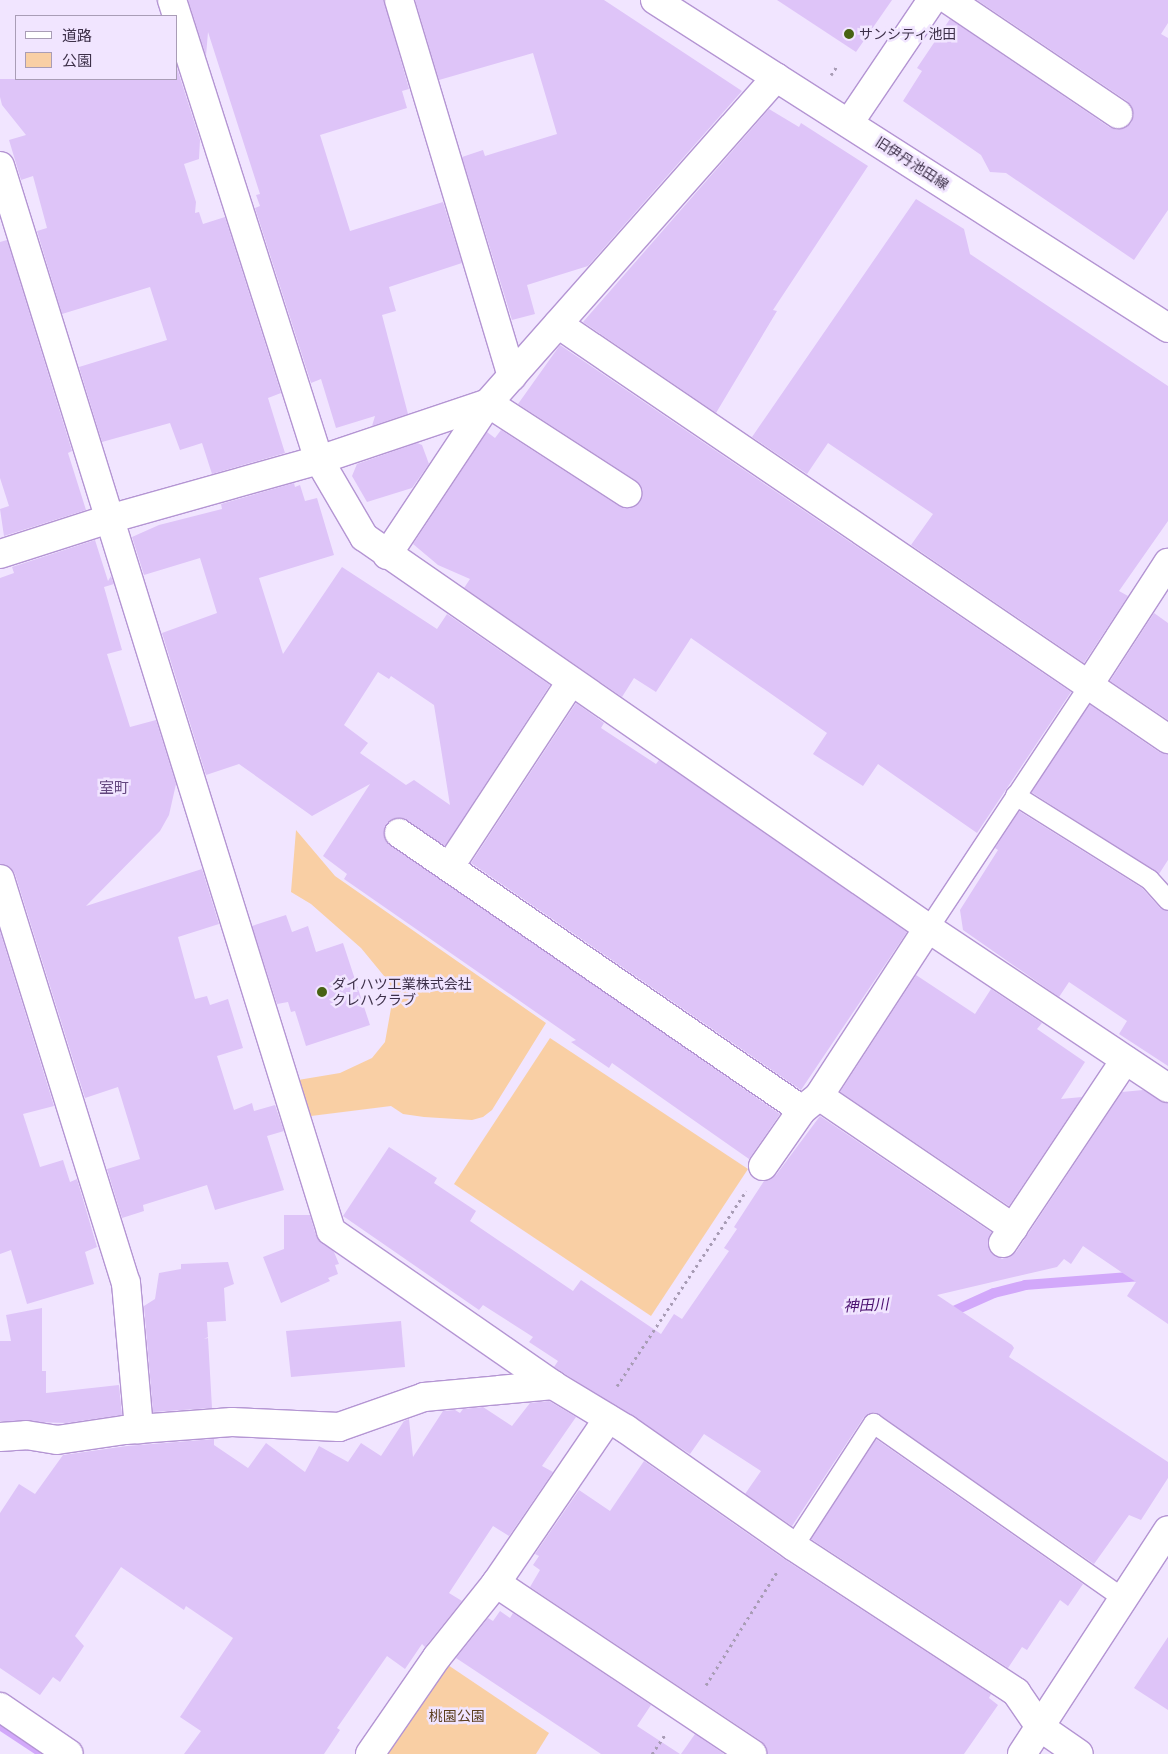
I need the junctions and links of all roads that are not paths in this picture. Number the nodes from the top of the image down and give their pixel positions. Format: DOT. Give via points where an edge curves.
graph roads {
  1 [pos="172,0"];
  2 [pos="399,0"];
  3 [pos="655,0"];
  4 [pos="932,0"];
  5 [pos="949,0"];
  6 [pos="177,15"];
  7 [pos="178,19"];
  8 [pos="776,77"];
  9 [pos="1118,114"];
  10 [pos="849,124"];
  11 [pos="0,166"];
  12 [pos="558,324"];
  13 [pos="1168,328"];
  14 [pos="512,376"];
  15 [pos="488,403"];
  16 [pos="319,460"];
  17 [pos="627,494"];
  18 [pos="109,519"];
  19 [pos="0,554"];
  20 [pos="387,555"];
  21 [pos="1168,563"];
  22 [pos="571,682"];
  23 [pos="1088,686"];
  24 [pos="1168,739"];
  25 [pos="1015,795"];
  26 [pos="399,833"];
  27 [pos="450,866"];
  28 [pos="0,878"];
  29 [pos="1168,900"];
  30 [pos="928,928"];
  31 [pos="1125,1060"];
  32 [pos="1168,1088"];
  33 [pos="811,1103"];
  34 [pos="763,1166"];
  35 [pos="553,1385"];
  36 [pos="608,1418"];
  37 [pos="139,1429"];
  38 [pos="0,1437"];
  39 [pos="1168,1530"];
  40 [pos="793,1546"];
  41 [pos="496,1583"];
  42 [pos="1124,1598"];
  43 [pos="0,1707"];
  44 [pos="1040,1727"];
  45 [pos="54,1750"];
  46 [pos="370,1754"];
  47 [pos="752,1754"];
  48 [pos="1022,1754"];
  49 [pos="1079,1754"];
  1 -- 6 [label="street"];
  2 -- 14 [label="street"];
  3 -- 8 [label="street, 旧伊丹池田線"];
  4 -- 10 [label="street"];
  5 -- 9 [label="street"];
  7 -- 16 [label="street"];
  8 -- 10 [label="street, 旧伊丹池田線"];
  8 -- 12 [label="street"];
  10 -- 13 [label="street, 旧伊丹池田線"];
  11 -- 18 [label="street"];
  12 -- 14 [label="street"];
  12 -- 23 [label="street"];
  14 -- 15 [label="street"];
  15 -- 16 [label="street"];
  15 -- 17 [label="street"];
  15 -- 20 [label="street"];
  16 -- 18 [label="street"];
  16 -- 20 [label="street" via="364,537"];
  18 -- 19 [label="street"];
  18 -- 35 [label="street" via="331,1231"];
  20 -- 22 [label="street"];
  21 -- 23 [label="street"];
  22 -- 27 [label="street"];
  22 -- 30 [label="street"];
  23 -- 24 [label="street"];
  23 -- 25 [label="lane"];
  25 -- 29 [label="lane" via="1149,879"];
  25 -- 30 [label="lane"];
  26 -- 27 [label="street"];
  27 -- 33 [label="street"];
  28 -- 37 [label="street" via="126,1283"];
  30 -- 31 [label="street"];
  30 -- 33 [label="street"];
  31 -- 32 [label="street"];
  31 -- 33 [label="street" via="1008,1236"];
  33 -- 34 [label="street"];
  35 -- 36 [label="street"];
  35 -- 37 [label="street" via="424,1397 339,1427 265,1422"];
  36 -- 40 [label="street"];
  36 -- 41 [label="street"];
  37 -- 38 [label="street" via="57,1440 26,1435"];
  39 -- 42 [label="street"];
  40 -- 42 [label="lane" via="873,1423"];
  40 -- 44 [label="street" via="1016,1692"];
  41 -- 46 [label="street" via="437,1657"];
  41 -- 47 [label="street"];
  42 -- 44 [label="street"];
  43 -- 45 [label="street"];
  44 -- 48 [label="street"];
  44 -- 49 [label="street"];
}
